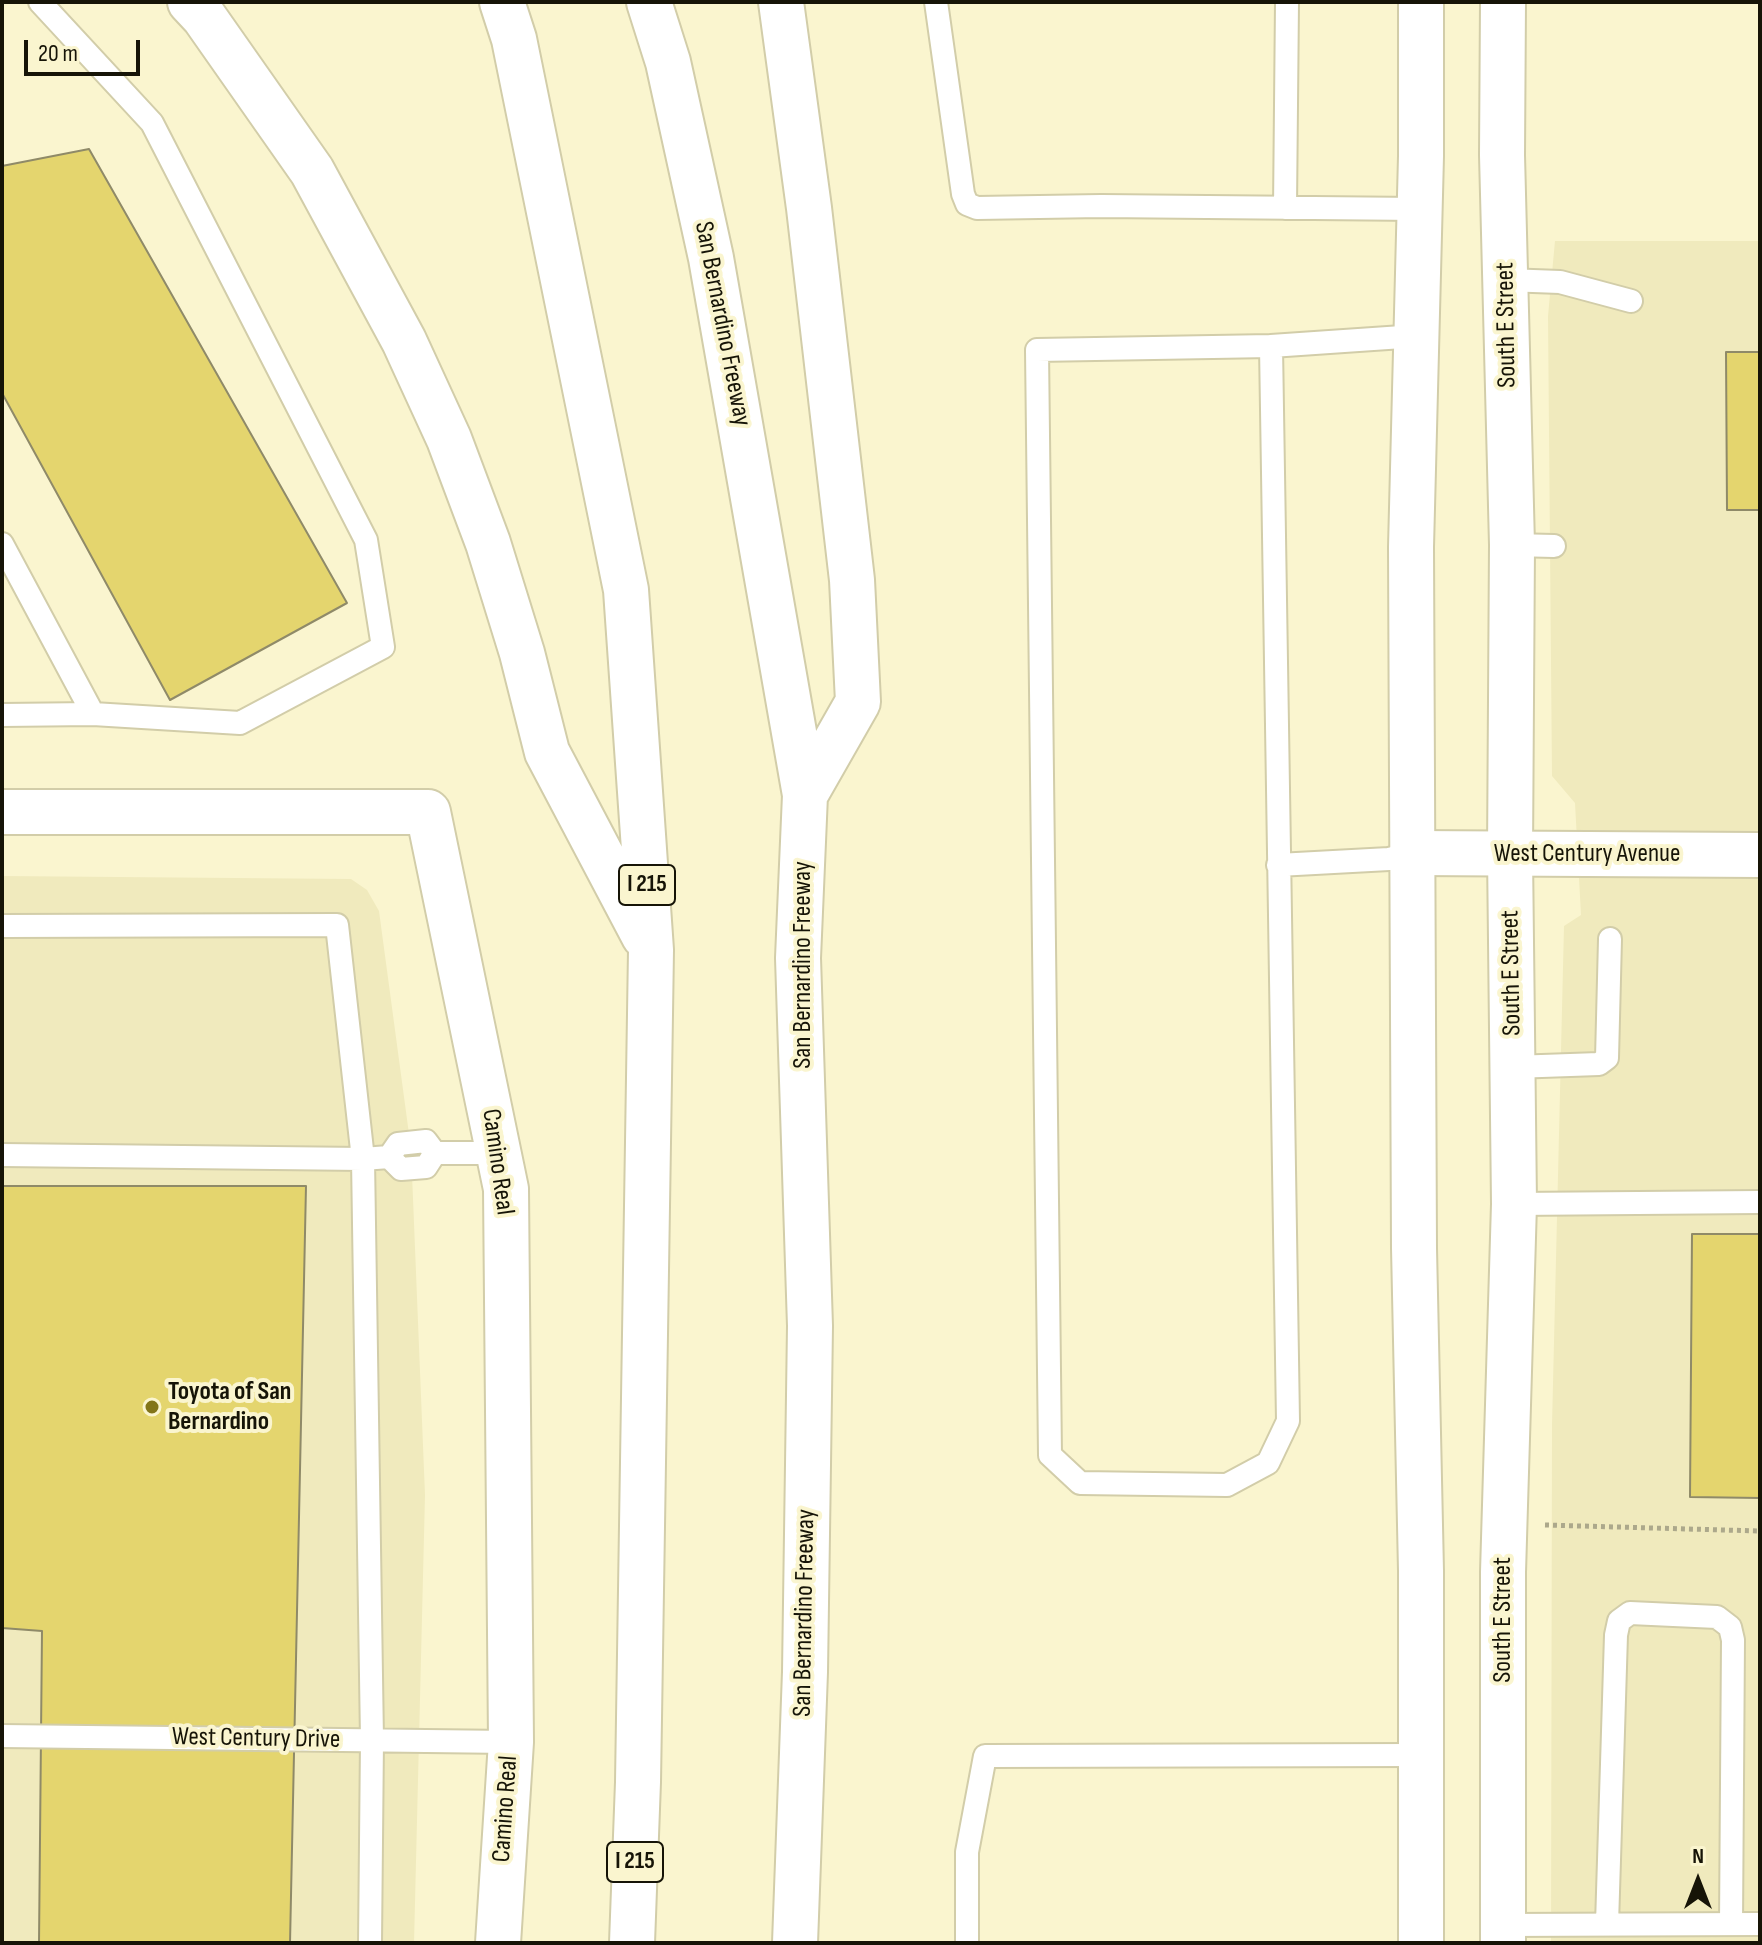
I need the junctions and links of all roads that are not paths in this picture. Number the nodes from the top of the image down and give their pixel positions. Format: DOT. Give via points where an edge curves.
graph roads {
  1 [pos="40,2"];
  2 [pos="190,2"];
  3 [pos="502,2"];
  4 [pos="649,2"];
  5 [pos="781,2"];
  6 [pos="936,2"];
  7 [pos="1287,2"];
  8 [pos="1421,2"];
  9 [pos="1503,2"];
  10 [pos="1285,208"];
  11 [pos="1419,209"];
  12 [pos="1506,280"];
  13 [pos="1631,301"];
  14 [pos="1417,336"];
  15 [pos="1271,346"];
  16 [pos="2,544"];
  17 [pos="93,714"];
  18 [pos="2,715"];
  19 [pos="805,795"];
  20 [pos="2,812"];
  21 [pos="1414,853"];
  22 [pos="1510,854"];
  23 [pos="1760,855"];
  24 [pos="1278,865"];
  25 [pos="2,926"];
  26 [pos="1610,939"];
  27 [pos="651,950"];
  28 [pos="1513,1067"];
  29 [pos="499,1153"];
  30 [pos="2,1155"];
  31 [pos="363,1159"];
  32 [pos="1760,1202"];
  33 [pos="1514,1204"];
  34 [pos="2,1736"];
  35 [pos="372,1740"];
  36 [pos="511,1742"];
  37 [pos="1421,1755"];
  38 [pos="1607,1924"];
  39 [pos="1731,1924"];
  40 [pos="1760,1924"];
  41 [pos="1503,1934"];
  42 [pos="1644,1934"];
  43 [pos="370,1943"];
  44 [pos="498,1943"];
  45 [pos="632,1943"];
  46 [pos="795,1943"];
  47 [pos="967,1943"];
  48 [pos="1421,1943"];
  1 -- 17 [label="lane" via="152,123 366,540 383,647 240,723"];
  2 -- 27 [label="main road" via="312,171 404,341 488,543 547,752"];
  3 -- 27 [label="main road, I 215" via="514,39 626,590"];
  4 -- 19 [label="main road, San Bernardino Freeway" via="668,62 711,258"];
  5 -- 19 [label="main road" via="852,580 858,702"];
  6 -- 10 [label="lane" via="967,204"];
  7 -- 10 [label="lane"];
  8 -- 11 [label="main road"];
  9 -- 12 [label="main road, South E Street"];
  10 -- 11 [label="lane"];
  11 -- 14 [label="main road"];
  12 -- 13 [label="lane" via="1560,282"];
  12 -- 22 [label="main road, South E Street" via="1533,545"];
  14 -- 15 [label="lane"];
  14 -- 21 [label="main road" via="1411,547"];
  15 -- 24 [label="lane"];
  15 -- 24 [label="lane" via="1037,350 1050,1455 1080,1483 1227,1485 1268,1463 1288,1421"];
  16 -- 17 [label="lane"];
  17 -- 18 [label="lane"];
  19 -- 46 [label="main road, San Bernardino Freeway" via="798,958 810,1326"];
  20 -- 29 [label="main road, Camino Real" via="428,812"];
  21 -- 22 [label="main road, West Century Avenue"];
  21 -- 24 [label="lane"];
  21 -- 37 [label="main road"];
  22 -- 23 [label="main road, West Century Avenue"];
  22 -- 28 [label="main road, South E Street"];
  25 -- 31 [label="lane" via="337,925"];
  26 -- 28 [label="lane" via="1607,1058 1599,1064"];
  27 -- 45 [label="main road, I 215"];
  28 -- 33 [label="main road, South E Street"];
  29 -- 31 [label="lane" via="435,1153 426,1141 398,1144 389,1157"];
  29 -- 36 [label="main road, Camino Real" via="506,1189"];
  30 -- 31 [label="lane"];
  31 -- 35 [label="lane"];
  32 -- 33 [label="lane"];
  33 -- 41 [label="main road, South E Street" via="1504,1524"];
  34 -- 35 [label="lane, West Century Drive"];
  35 -- 36 [label="lane, West Century Drive"];
  35 -- 43 [label="lane"];
  36 -- 44 [label="main road, Camino Real"];
  37 -- 47 [label="lane" via="985,1756 967,1852"];
  37 -- 48 [label="main road"];
  38 -- 39 [label="lane" via="1616,1635 1619,1621 1630,1613 1717,1617 1730,1627"];
  38 -- 41 [label="lane"];
  38 -- 42 [label="lane"];
  39 -- 40 [label="lane"];
  39 -- 42 [label="lane"];
}
